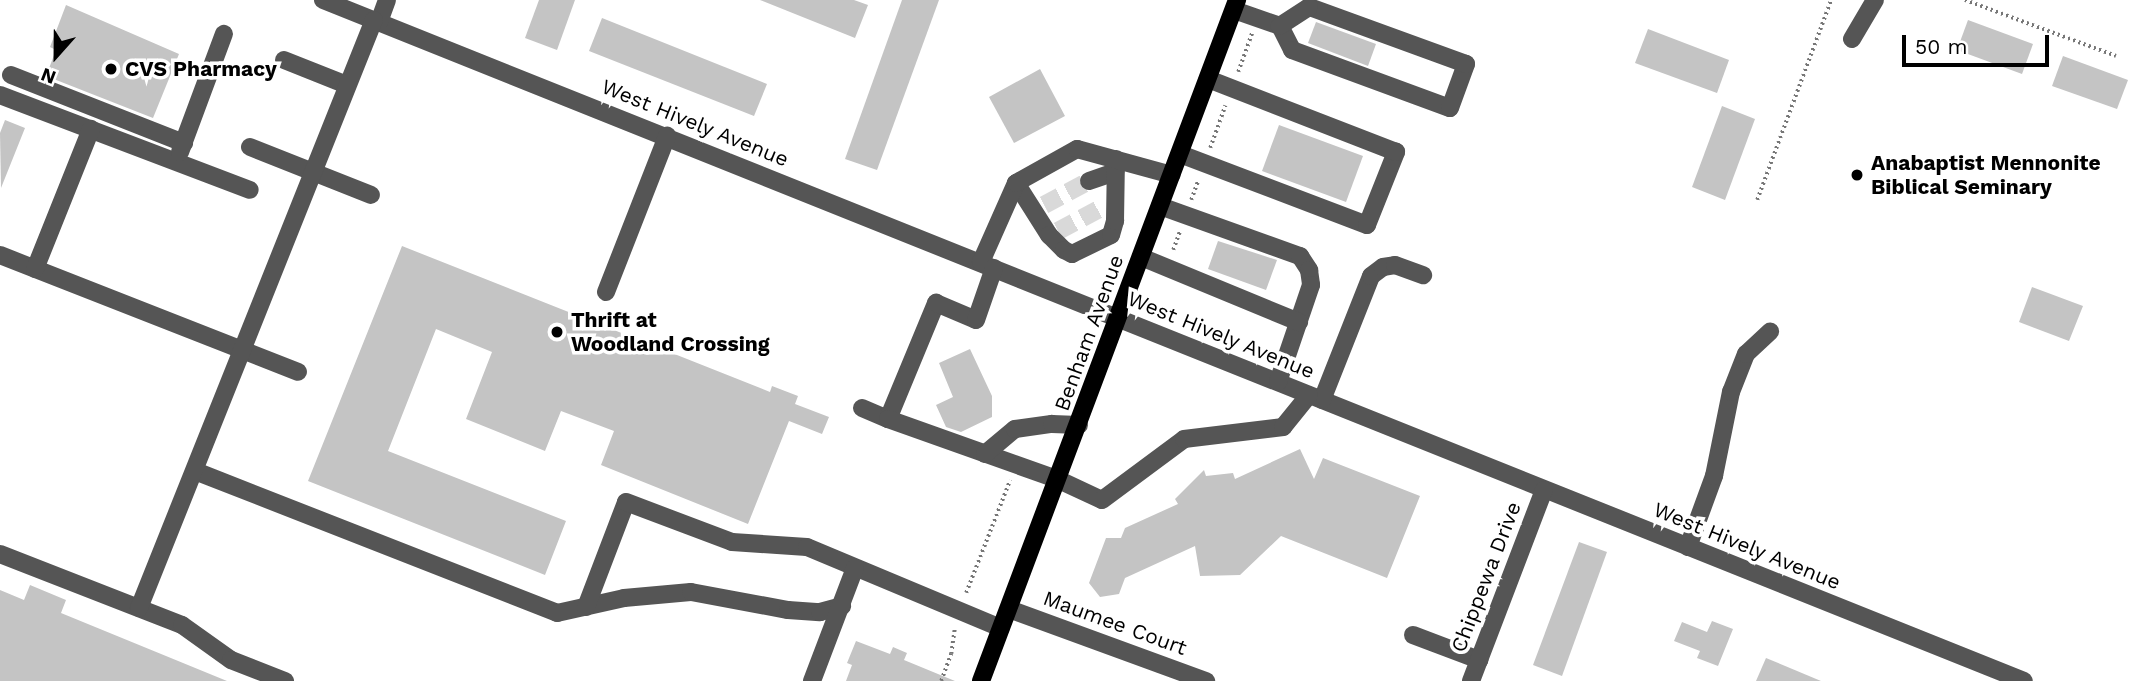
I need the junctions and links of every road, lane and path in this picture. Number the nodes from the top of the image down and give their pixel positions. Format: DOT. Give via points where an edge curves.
graph roads {
  1 [pos="323,0"];
  2 [pos="387,0"];
  3 [pos="1831,0"];
  4 [pos="1875,0"];
  5 [pos="1965,0"];
  6 [pos="1236,5"];
  7 [pos="376,21"];
  8 [pos="1280,26"];
  9 [pos="224,34"];
  10 [pos="1852,39"];
  11 [pos="2116,56"];
  12 [pos="284,60"];
  13 [pos="10,75"];
  14 [pos="1208,79"];
  15 [pos="347,85"];
  16 [pos="0,95"];
  17 [pos="90,129"];
  18 [pos="667,136"];
  19 [pos="184,143"];
  20 [pos="250,147"];
  21 [pos="1180,154"];
  22 [pos="177,162"];
  23 [pos="1116,165"];
  24 [pos="314,172"];
  25 [pos="1172,175"];
  26 [pos="1089,181"];
  27 [pos="1016,183"];
  28 [pos="250,190"];
  29 [pos="371,195"];
  30 [pos="1757,200"];
  31 [pos="1160,206"];
  32 [pos="0,255"];
  33 [pos="1141,257"];
  34 [pos="987,265"];
  35 [pos="35,269"];
  36 [pos="1423,275"];
  37 [pos="606,292"];
  38 [pos="1118,318"];
  39 [pos="1299,321"];
  40 [pos="1770,332"];
  41 [pos="243,351"];
  42 [pos="298,372"];
  43 [pos="1278,382"];
  44 [pos="1315,397"];
  45 [pos="862,408"];
  46 [pos="888,419"];
  47 [pos="1079,425"];
  48 [pos="985,454"];
  49 [pos="1016,465"];
  50 [pos="195,471"];
  51 [pos="1059,480"];
  52 [pos="1544,490"];
  53 [pos="1688,547"];
  54 [pos="0,554"];
  55 [pos="855,568"];
  56 [pos="842,606"];
  57 [pos="586,607"];
  58 [pos="139,608"];
  59 [pos="1009,609"];
  60 [pos="959,611"];
  61 [pos="1001,628"];
  62 [pos="1413,635"];
  63 [pos="1479,660"];
  64 [pos="1187,678"];
  65 [pos="285,681"];
  66 [pos="812,681"];
  67 [pos="942,681"];
  68 [pos="981,681"];
  69 [pos="1206,681"];
  70 [pos="1471,681"];
  71 [pos="2024,681"];
  1 -- 7 [label="street, West Hively Avenue"];
  2 -- 7 [label="street"];
  3 -- 30 [label="path"];
  4 -- 10 [label="street"];
  5 -- 11 [label="path"];
  6 -- 8 [label="street"];
  6 -- 14 [label="main road, Benham Avenue"];
  7 -- 15 [label="street"];
  7 -- 18 [label="street, West Hively Avenue"];
  8 -- 8 [label="street" via="1292,50 1450,108 1466,64 1309,7"];
  9 -- 19 [label="street"];
  12 -- 15 [label="street"];
  13 -- 19 [label="street"];
  14 -- 21 [label="main road, Benham Avenue"];
  14 -- 21 [label="street" via="1396,152 1367,225"];
  15 -- 24 [label="street"];
  16 -- 17 [label="street"];
  17 -- 22 [label="street"];
  17 -- 35 [label="street"];
  18 -- 34 [label="street, West Hively Avenue"];
  18 -- 37 [label="street"];
  19 -- 22 [label="street"];
  20 -- 24 [label="street"];
  21 -- 25 [label="main road, Benham Avenue"];
  22 -- 28 [label="street"];
  23 -- 25 [label="street"];
  23 -- 26 [label="street"];
  23 -- 27 [label="street" via="1077,149"];
  23 -- 27 [label="street" via="1109,204 1115,221 1111,235 1072,254"];
  24 -- 29 [label="street"];
  24 -- 41 [label="street"];
  25 -- 31 [label="main road, Benham Avenue"];
  27 -- 34 [label="street"];
  31 -- 33 [label="main road, Benham Avenue"];
  31 -- 39 [label="street" via="1300,256 1311,285"];
  32 -- 35 [label="street"];
  33 -- 38 [label="main road, Benham Avenue"];
  33 -- 39 [label="street"];
  34 -- 38 [label="street, West Hively Avenue"];
  34 -- 46 [label="street" via="976,320 936,303"];
  35 -- 41 [label="street"];
  36 -- 44 [label="street" via="1395,265 1371,276"];
  38 -- 43 [label="street, West Hively Avenue"];
  38 -- 47 [label="main road, Benham Avenue"];
  39 -- 43 [label="street"];
  40 -- 53 [label="street" via="1746,354 1731,392 1714,476"];
  41 -- 42 [label="street"];
  41 -- 50 [label="street"];
  43 -- 44 [label="street, West Hively Avenue"];
  44 -- 51 [label="street" via="1283,428 1185,439 1102,500"];
  44 -- 52 [label="street, West Hively Avenue"];
  45 -- 46 [label="street"];
  46 -- 48 [label="street"];
  47 -- 48 [label="street" via="1015,429"];
  47 -- 51 [label="main road, Benham Avenue"];
  48 -- 49 [label="street"];
  49 -- 51 [label="street"];
  49 -- 60 [label="path"];
  50 -- 57 [label="street" via="557,613"];
  50 -- 58 [label="street"];
  51 -- 59 [label="main road, Benham Avenue"];
  52 -- 53 [label="street, West Hively Avenue"];
  52 -- 63 [label="street, Chippewa Drive"];
  53 -- 71 [label="street, West Hively Avenue"];
  54 -- 58 [label="street"];
  55 -- 56 [label="street"];
  55 -- 57 [label="street" via="807,547 732,542 626,502"];
  55 -- 60 [label="street"];
  56 -- 57 [label="street" via="820,612 788,610 691,592 624,598"];
  56 -- 66 [label="street"];
  58 -- 65 [label="street" via="182,625 231,660"];
  59 -- 61 [label="main road, Benham Avenue"];
  59 -- 64 [label="street, Maumee Court"];
  60 -- 61 [label="street"];
  60 -- 67 [label="path"];
  61 -- 68 [label="main road, Benham Avenue"];
  62 -- 63 [label="street"];
  63 -- 70 [label="street, Chippewa Drive"];
  64 -- 69 [label="street, Maumee Court"];
}
